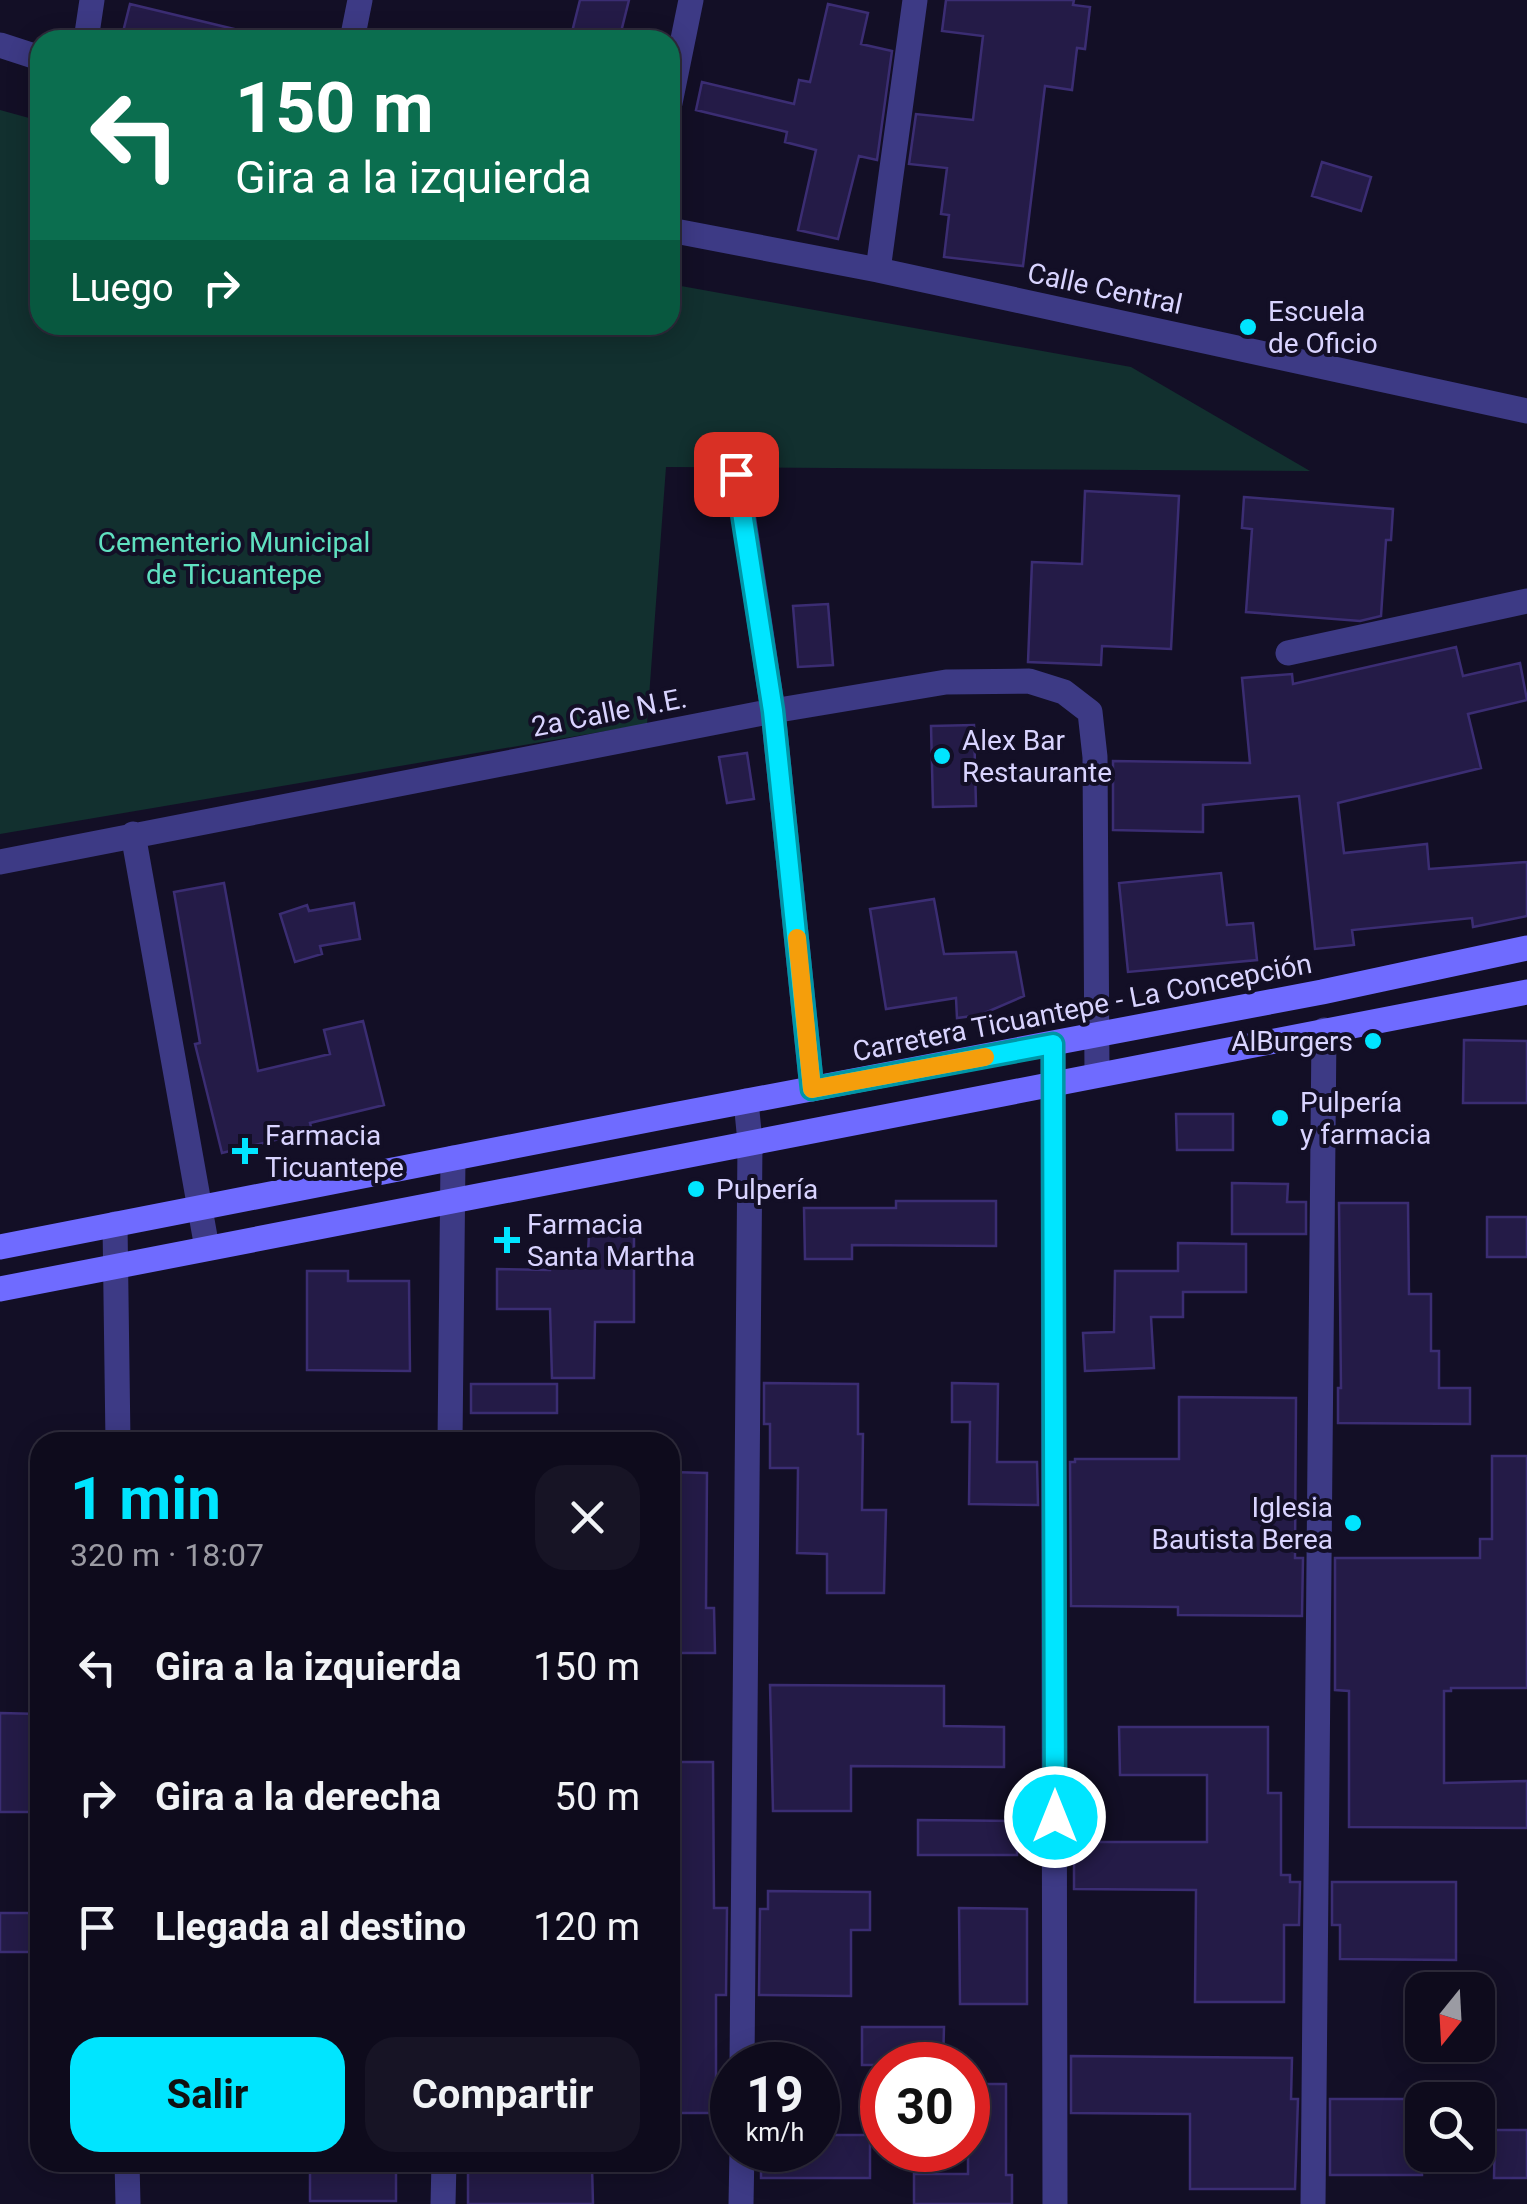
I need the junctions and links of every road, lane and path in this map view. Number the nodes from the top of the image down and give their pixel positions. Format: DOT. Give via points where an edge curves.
graph roads {
  1 [pos="92,0"];
  2 [pos="360,0"];
  3 [pos="691,0"];
  4 [pos="915,0"];
  5 [pos="88,30"];
  6 [pos="354,30"];
  7 [pos="0,45"];
  8 [pos="680,54"];
  9 [pos="30,55"];
  10 [pos="680,232"];
  11 [pos="878,270"];
  12 [pos="1526,412"];
  13 [pos="736,474"];
  14 [pos="1527,601"];
  15 [pos="1288,653"];
  16 [pos="773,711"];
  17 [pos="133,834"];
  18 [pos="0,862"];
  19 [pos="1527,948"];
  20 [pos="1527,992"];
  21 [pos="1324,1030"];
  22 [pos="1095,1036"];
  23 [pos="1053,1044"];
  24 [pos="1097,1074"];
  25 [pos="1055,1082"];
  26 [pos="812,1089"];
  27 [pos="746,1102"];
  28 [pos="750,1142"];
  29 [pos="453,1158"];
  30 [pos="452,1200"];
  31 [pos="201,1208"];
  32 [pos="115,1224"];
  33 [pos="0,1247"];
  34 [pos="207,1248"];
  35 [pos="116,1266"];
  36 [pos="0,1289"];
  37 [pos="118,1432"];
  38 [pos="450,1432"];
  39 [pos="742,2042"];
  40 [pos="127,2172"];
  41 [pos="444,2172"];
  42 [pos="742,2172"];
  43 [pos="128,2204"];
  44 [pos="443,2204"];
  45 [pos="741,2204"];
  46 [pos="1055,2204"];
  47 [pos="1313,2204"];
  1 -- 5 [label="street"];
  2 -- 6 [label="street"];
  3 -- 8 [label="street"];
  4 -- 11 [label="street"];
  7 -- 9 [label="street"];
  10 -- 11 [label="street, Calle Central"];
  11 -- 12 [label="street, Calle Central"];
  13 -- 16 [label="street"];
  14 -- 15 [label="street"];
  16 -- 17 [label="street, 2a Calle N.E."];
  16 -- 22 [label="street, 2a Calle N.E." via="946,682 1029,681 1064,692 1090,712"];
  16 -- 26 [label="street"];
  17 -- 18 [label="street, 2a Calle N.E."];
  17 -- 31 [label="street"];
  19 -- 22 [label="main road, Carretera Ticuantepe - La Concepción"];
  20 -- 21 [label="main road"];
  21 -- 24 [label="main road"];
  21 -- 47 [label="street"];
  22 -- 23 [label="main road, Carretera Ticuantepe - La Concepción"];
  22 -- 24 [label="street"];
  23 -- 25 [label="street"];
  23 -- 26 [label="main road, Carretera Ticuantepe - La Concepción"];
  24 -- 25 [label="main road"];
  25 -- 28 [label="main road"];
  25 -- 46 [label="street"];
  26 -- 27 [label="main road, Carretera Ticuantepe - La Concepción"];
  27 -- 28 [label="street"];
  27 -- 29 [label="main road, Carretera Ticuantepe - La Concepción"];
  28 -- 30 [label="main road"];
  28 -- 39 [label="street"];
  29 -- 30 [label="street"];
  29 -- 31 [label="main road, Carretera Ticuantepe - La Concepción"];
  30 -- 34 [label="main road"];
  30 -- 38 [label="street"];
  31 -- 32 [label="main road, Carretera Ticuantepe - La Concepción"];
  31 -- 34 [label="street"];
  32 -- 33 [label="main road, Carretera Ticuantepe - La Concepción"];
  32 -- 35 [label="street"];
  34 -- 35 [label="main road"];
  35 -- 36 [label="main road"];
  35 -- 37 [label="street"];
  40 -- 43 [label="street"];
  41 -- 44 [label="street"];
  42 -- 45 [label="street"];
}
